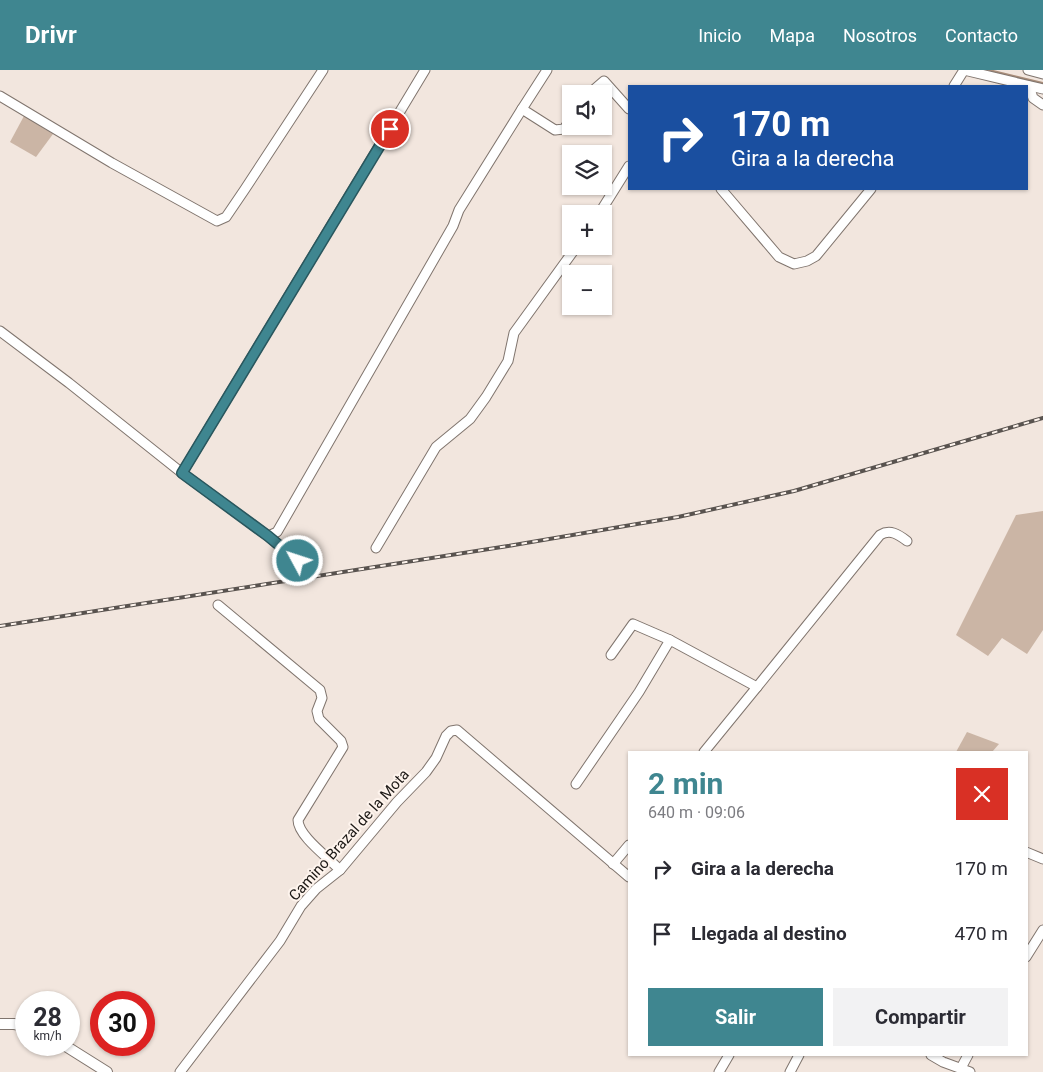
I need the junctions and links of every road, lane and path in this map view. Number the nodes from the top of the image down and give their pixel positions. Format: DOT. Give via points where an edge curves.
graph roads {
  1 [pos="323,70"];
  2 [pos="425,70"];
  3 [pos="547,70"];
  4 [pos="964,70"];
  5 [pos="1028,70"];
  6 [pos="992,73"];
  7 [pos="1043,74"];
  8 [pos="955,85"];
  9 [pos="1026,85"];
  10 [pos="1029,86"];
  11 [pos="1043,89"];
  12 [pos="612,90"];
  13 [pos="0,96"];
  14 [pos="1043,105"];
  15 [pos="628,108"];
  16 [pos="522,109"];
  17 [pos="562,129"];
  18 [pos="628,168"];
  19 [pos="722,190"];
  20 [pos="870,190"];
  21 [pos="605,205"];
  22 [pos="570,255"];
  23 [pos="0,331"];
  24 [pos="182,473"];
  25 [pos="268,536"];
  26 [pos="907,541"];
  27 [pos="376,548"];
  28 [pos="298,561"];
  29 [pos="218,605"];
  30 [pos="670,640"];
  31 [pos="611,655"];
  32 [pos="757,687"];
  33 [pos="705,751"];
  34 [pos="576,784"];
  35 [pos="628,846"];
  36 [pos="1028,853"];
  37 [pos="1043,858"];
  38 [pos="612,864"];
  39 [pos="340,870"];
  40 [pos="628,876"];
  41 [pos="1043,930"];
  42 [pos="1028,954"];
  43 [pos="0,1024"];
  44 [pos="15,1024"];
  45 [pos="80,1055"];
  46 [pos="728,1056"];
  47 [pos="799,1056"];
  48 [pos="933,1056"];
  49 [pos="967,1056"];
  50 [pos="961,1068"];
  51 [pos="107,1072"];
  52 [pos="180,1072"];
  53 [pos="719,1072"];
  54 [pos="790,1072"];
  55 [pos="970,1072"];
  1 -- 13 [label="street" via="226,217 217,221"];
  2 -- 24 [label="street"];
  3 -- 16 [label="street"];
  4 -- 6 [label="street"];
  4 -- 8 [label="street"];
  5 -- 7 [label="street"];
  6 -- 9 [label="street"];
  10 -- 11 [label="street"];
  10 -- 14 [label="street" via="1033,98"];
  12 -- 15 [label="street"];
  16 -- 17 [label="street" via="555,130"];
  16 -- 25 [label="street" via="459,210 444,242 277,532"];
  18 -- 21 [label="street"];
  19 -- 20 [label="street" via="779,256 794,264 816,256"];
  22 -- 27 [label="street" via="514,333 508,361 486,397 470,419 436,447"];
  23 -- 24 [label="street"];
  24 -- 25 [label="street"];
  25 -- 28 [label="street"];
  26 -- 32 [label="street" via="890,531 880,535"];
  29 -- 39 [label="street" via="320,690 322,698 318,719 341,740 343,747 298,820 298,826"];
  30 -- 31 [label="street" via="633,624"];
  30 -- 32 [label="street"];
  30 -- 34 [label="street"];
  32 -- 33 [label="street"];
  35 -- 38 [label="street"];
  36 -- 37 [label="street"];
  38 -- 39 [label="street, Camino Brazal de la Mota" via="457,730 451,730 426,772 396,802"];
  38 -- 40 [label="street, Camino Brazal de la Mota"];
  39 -- 52 [label="street, Camino Brazal de la Mota" via="316,888 301,906 280,941"];
  41 -- 42 [label="street"];
  43 -- 44 [label="main road"];
  45 -- 51 [label="main road"];
  46 -- 53 [label="street"];
  47 -- 54 [label="street"];
  48 -- 50 [label="street"];
  49 -- 50 [label="street"];
  50 -- 55 [label="street"];
}
